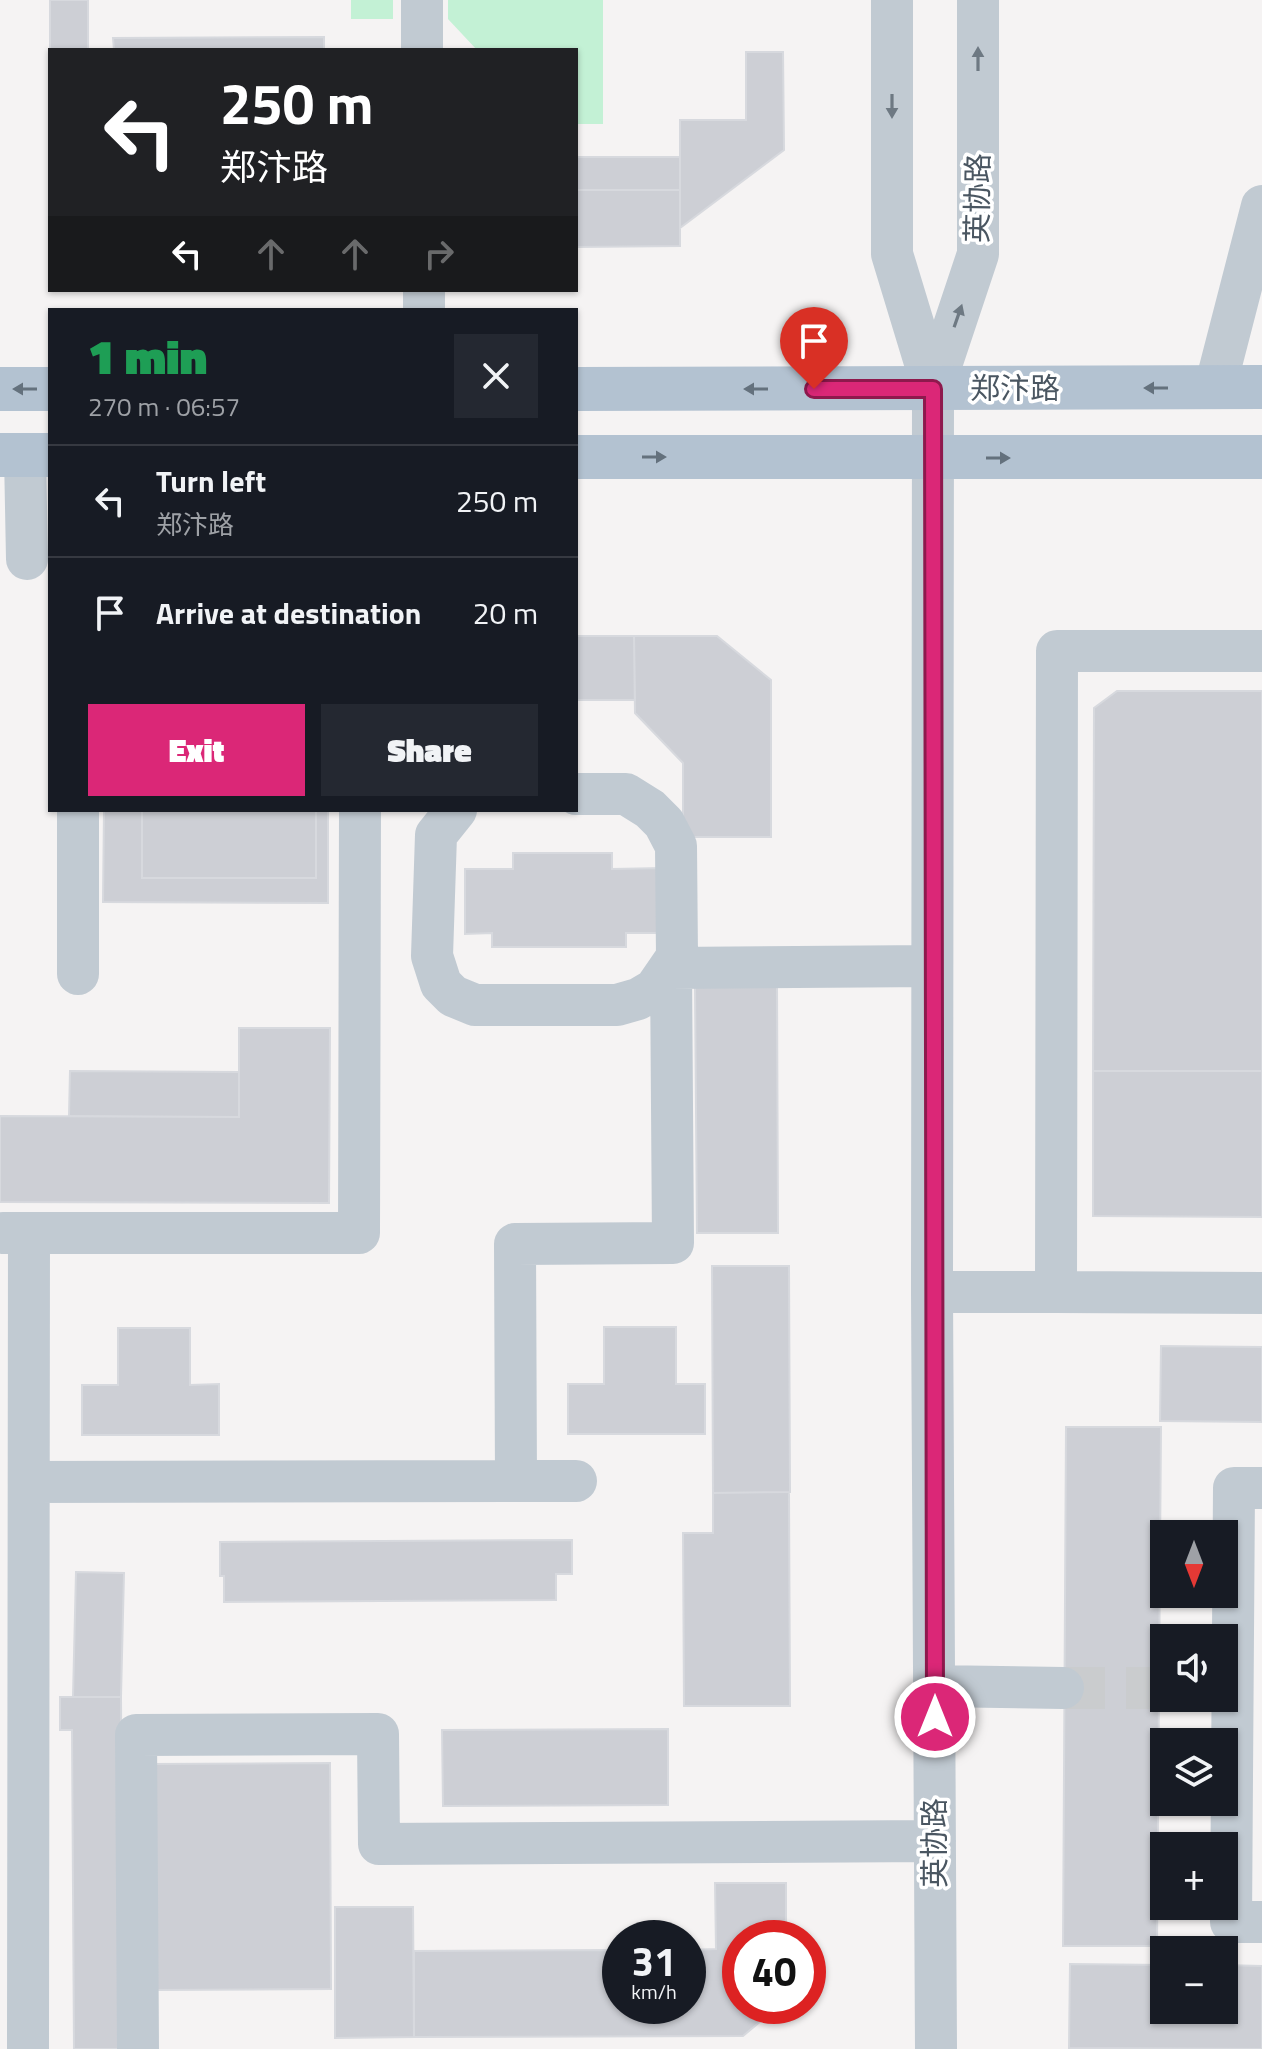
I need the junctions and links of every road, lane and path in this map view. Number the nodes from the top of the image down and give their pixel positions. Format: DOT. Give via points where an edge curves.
graph roads {
  1 [pos="422,0"];
  2 [pos="892,0"];
  3 [pos="978,0"];
  4 [pos="422,48"];
  5 [pos="1262,206"];
  6 [pos="1262,387"];
  7 [pos="1215,388"];
  8 [pos="0,389"];
  9 [pos="48,389"];
  10 [pos="578,389"];
  11 [pos="933,389"];
  12 [pos="25,455"];
  13 [pos="578,457"];
  14 [pos="1262,457"];
  15 [pos="933,458"];
  16 [pos="26,569"];
  17 [pos="1262,651"];
  18 [pos="578,794"];
  19 [pos="78,812"];
  20 [pos="360,812"];
  21 [pos="454,812"];
  22 [pos="932,966"];
  23 [pos="671,968"];
  24 [pos="78,974"];
  25 [pos="15,1233"];
  26 [pos="932,1292"];
  27 [pos="1056,1292"];
  28 [pos="1262,1293"];
  29 [pos="516,1481"];
  30 [pos="576,1481"];
  31 [pos="29,1482"];
  32 [pos="1262,1488"];
  33 [pos="14,1589"];
  34 [pos="1230,1624"];
  35 [pos="934,1686"];
  36 [pos="1063,1688"];
  37 [pos="1230,1712"];
  38 [pos="935,1841"];
  39 [pos="1247,1875"];
  40 [pos="1262,1922"];
  41 [pos="28,2049"];
  42 [pos="138,2049"];
  43 [pos="936,2049"];
  1 -- 4 [label="street"];
  2 -- 11 [label="street, 英协路, one-way" via="892,254"];
  11 -- 3 [label="street, 英协路, one-way" via="978,254"];
  5 -- 7 [label="street"];
  6 -- 7 [label="main road, 郑汴路"];
  7 -- 11 [label="main road, 郑汴路, one-way"];
  9 -- 8 [label="main road, one-way"];
  11 -- 10 [label="main road, 郑汴路, one-way"];
  11 -- 15 [label="street, 英协路"];
  12 -- 16 [label="street"];
  13 -- 15 [label="main road, one-way"];
  15 -- 14 [label="main road, one-way"];
  15 -- 22 [label="street, 英协路"];
  17 -- 27 [label="street" via="1057,651"];
  18 -- 23 [label="street" via="626,794 664,823 676,846 677,957"];
  19 -- 24 [label="street"];
  20 -- 25 [label="street" via="359,1233"];
  21 -- 23 [label="street" via="436,835 432,956 441,984 453,996 475,1005 617,1005 655,989"];
  22 -- 23 [label="street"];
  22 -- 26 [label="street, 英协路"];
  23 -- 29 [label="street" via="673,1243 515,1244"];
  25 -- 31 [label="street"];
  26 -- 27 [label="street"];
  26 -- 35 [label="street, 英协路"];
  27 -- 28 [label="street"];
  29 -- 30 [label="street"];
  29 -- 31 [label="street"];
  31 -- 33 [label="street"];
  32 -- 34 [label="street" via="1234,1488"];
  33 -- 41 [label="street"];
  35 -- 36 [label="street"];
  35 -- 38 [label="street, 英协路"];
  37 -- 39 [label="street"];
  38 -- 42 [label="street" via="379,1844 378,1734 136,1735"];
  38 -- 43 [label="street, 英协路"];
  39 -- 40 [label="street" via="1231,1922"];
}
